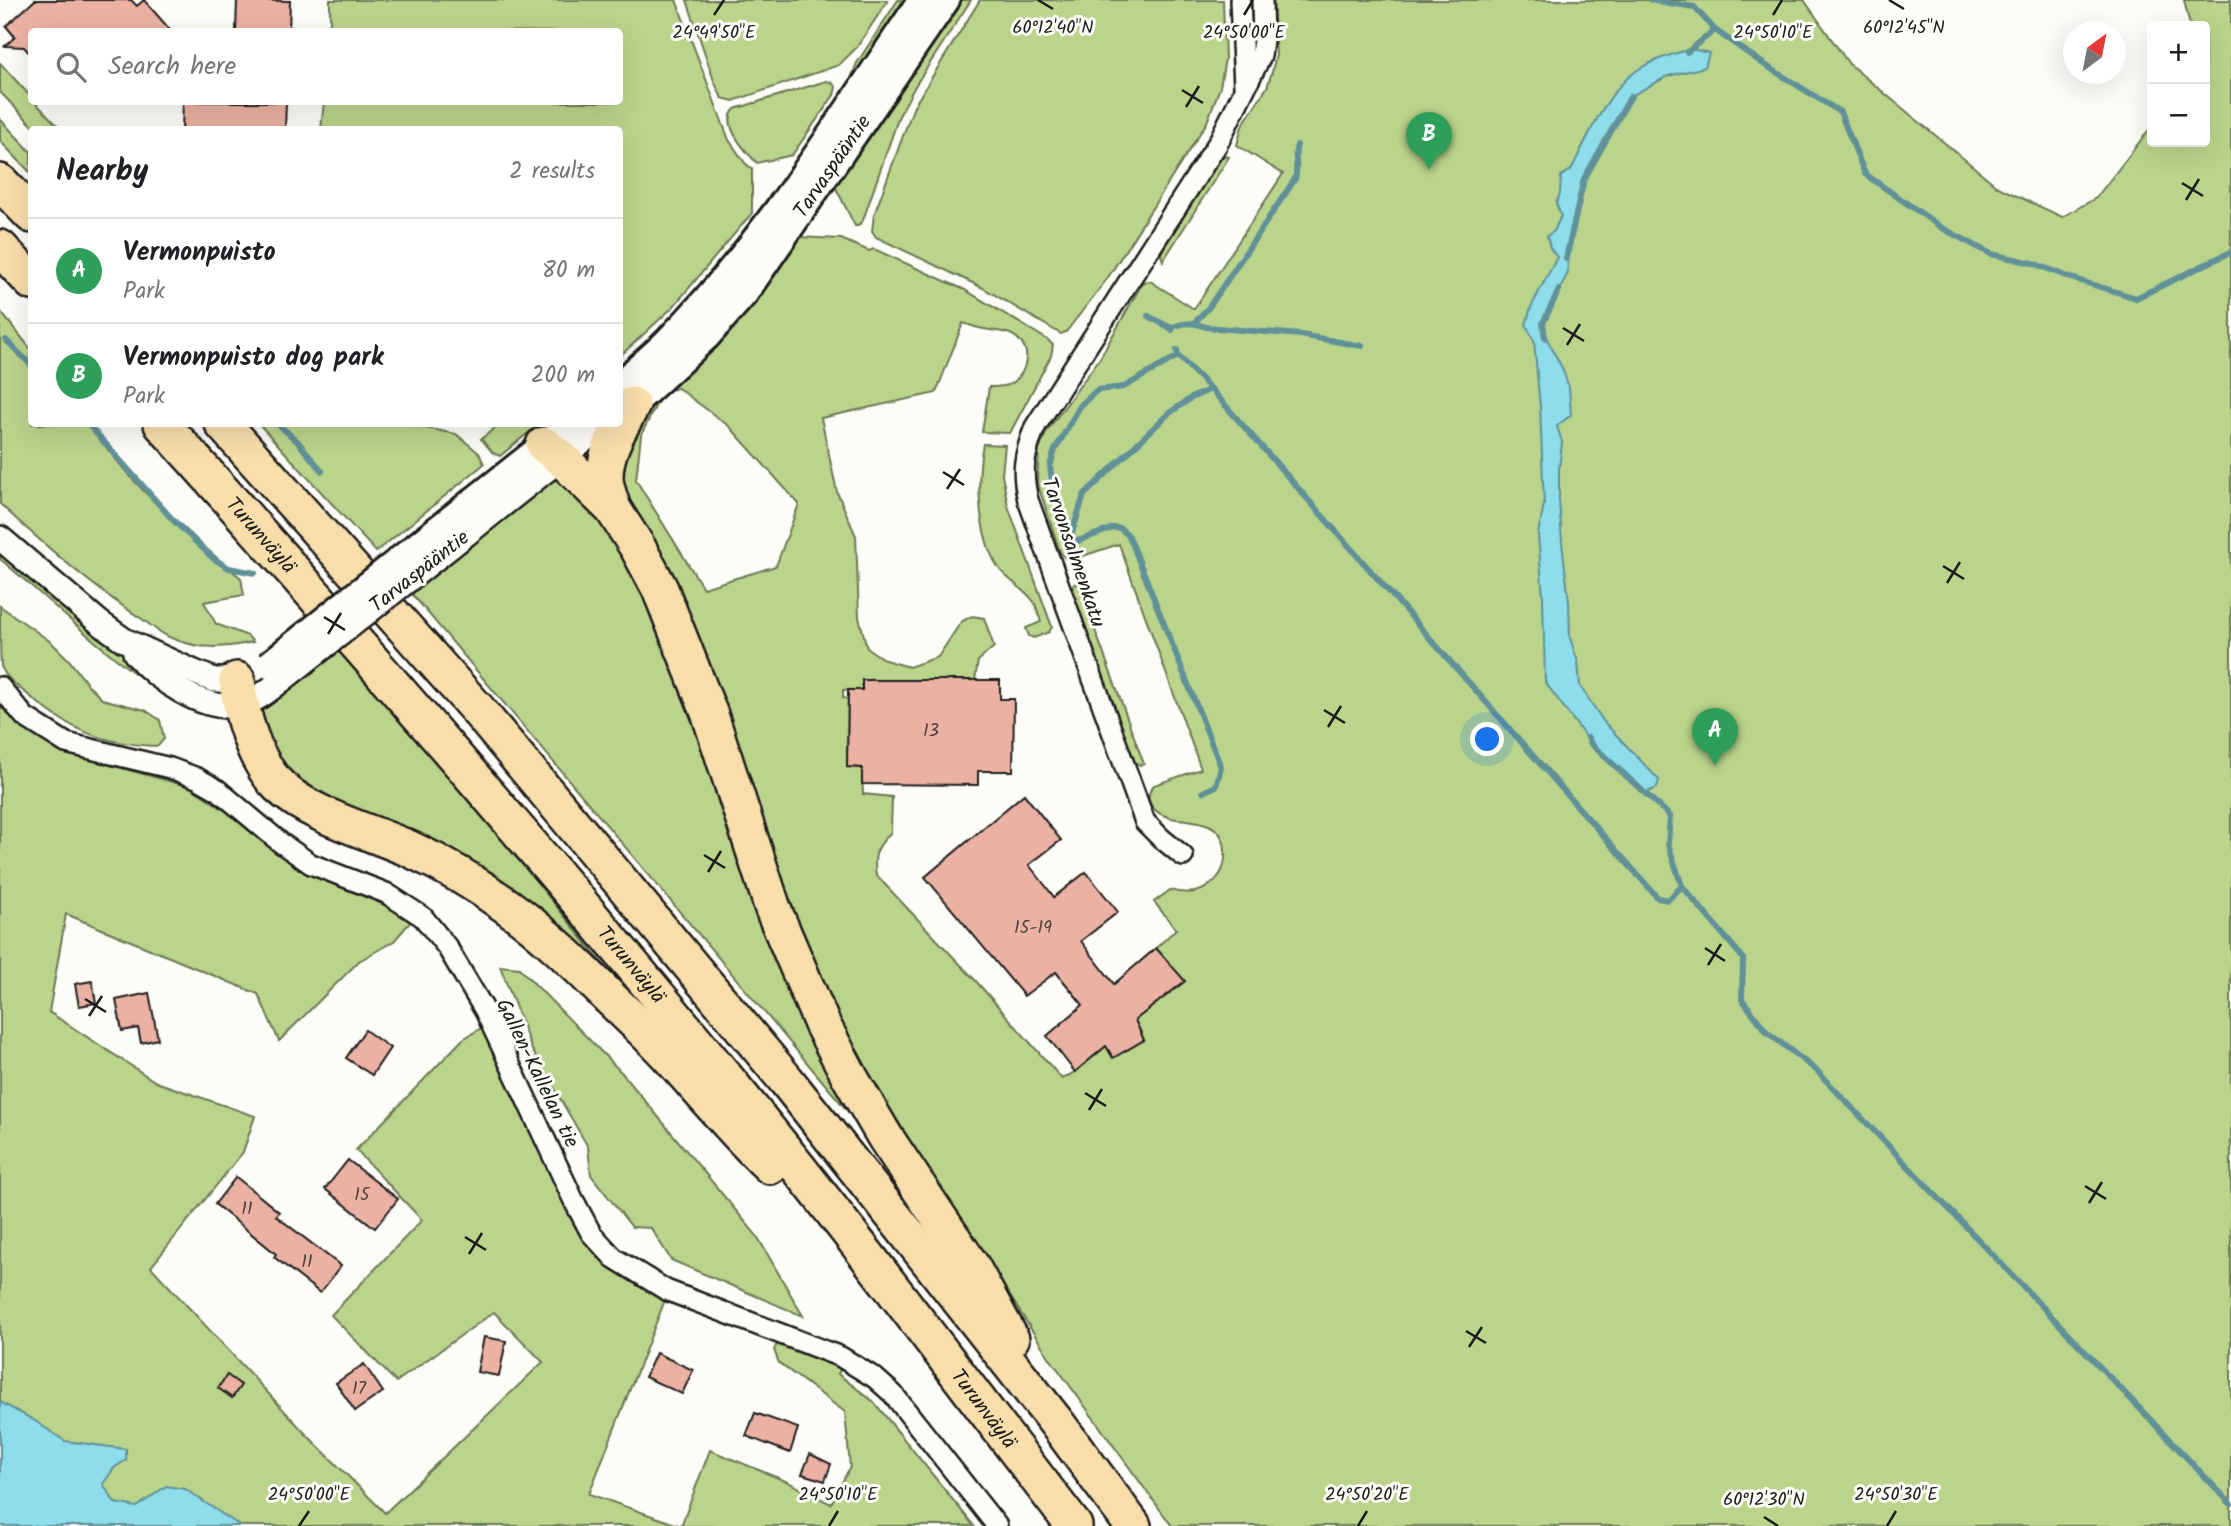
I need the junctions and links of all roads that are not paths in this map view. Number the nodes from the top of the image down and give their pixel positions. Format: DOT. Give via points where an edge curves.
graph roads {
  1 [pos="922,0"];
  2 [pos="946,0"];
  3 [pos="1240,0"];
  4 [pos="1262,0"];
  5 [pos="1244,87"];
  6 [pos="817,172"];
  7 [pos="0,181"];
  8 [pos="28,211"];
  9 [pos="0,248"];
  10 [pos="28,278"];
  11 [pos="623,404"];
  12 [pos="165,427"];
  13 [pos="226,427"];
  14 [pos="569,427"];
  15 [pos="589,427"];
  16 [pos="615,427"];
  17 [pos="552,452"];
  18 [pos="613,509"];
  19 [pos="0,538"];
  20 [pos="0,687"];
  21 [pos="239,692"];
  22 [pos="1183,856"];
  23 [pos="864,1254"];
  24 [pos="1056,1422"];
  25 [pos="997,1526"];
  26 [pos="1073,1526"];
  27 [pos="1133,1526"];
  1 -- 6 [label="main road, Tarvaspääntie"];
  2 -- 6 [label="main road, Tarvaspääntie"];
  3 -- 5 [label="street, Tarvonsalmenkatu"];
  4 -- 5 [label="street, Tarvonsalmenkatu" via="1261,56"];
  5 -- 22 [label="street, Tarvonsalmenkatu" via="1218,143 1035,428 1023,466 1028,500 1146,822"];
  6 -- 11 [label="main road, Tarvaspääntie" via="776,229 744,294 707,336"];
  7 -- 8 [label="highway"];
  9 -- 10 [label="highway"];
  12 -- 23 [label="highway, Turunväylä" via="441,739 740,1095"];
  13 -- 24 [label="highway" via="486,720 786,1080"];
  14 -- 17 [label="main road, Tarvaspääntie"];
  15 -- 17 [label="street, Tarvaspääntie"];
  16 -- 18 [label="highway" via="605,478"];
  17 -- 18 [label="highway"];
  17 -- 21 [label="main road, Tarvaspääntie, bridge" via="275,673 255,675"];
  18 -- 24 [label="highway" via="660,589 680,636 773,909 822,1024 886,1137 972,1267"];
  19 -- 21 [label="street" via="124,640"];
  20 -- 25 [label="street, Gallen-Kallelan tie" via="25,717 66,743 197,778 311,864 386,893 423,917 447,947 485,1011 591,1233 614,1258 666,1290 841,1357 875,1378 893,1394"];
  21 -- 23 [label="highway" via="264,768 281,787 320,812 415,851 473,883 532,925 665,1052 753,1150"];
  23 -- 26 [label="highway, Turunväylä"];
  24 -- 27 [label="highway"];
}
